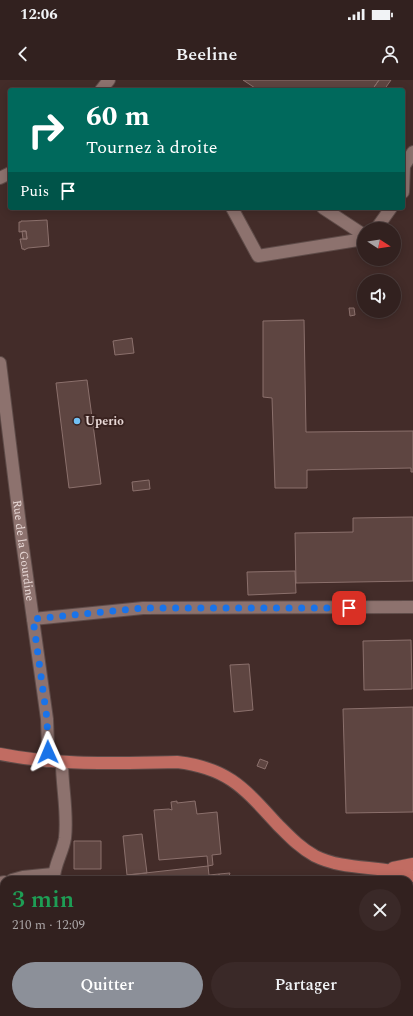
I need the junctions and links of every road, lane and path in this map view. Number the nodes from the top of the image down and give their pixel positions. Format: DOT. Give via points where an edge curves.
graph roads {
  1 [pos="413,152"];
  2 [pos="405,164"];
  3 [pos="233,210"];
  4 [pos="326,210"];
  5 [pos="390,210"];
  6 [pos="381,222"];
  7 [pos="357,231"];
  8 [pos="357,240"];
  9 [pos="0,363"];
  10 [pos="413,607"];
  11 [pos="33,619"];
  12 [pos="0,754"];
  13 [pos="47,761"];
  14 [pos="62,763"];
  15 [pos="413,864"];
  16 [pos="388,869"];
  17 [pos="54,876"];
  18 [pos="413,876"];
  1 -- 2 [label="street"];
  3 -- 8 [label="street" via="258,256"];
  4 -- 7 [label="street"];
  5 -- 6 [label="street"];
  9 -- 11 [label="street, Rue de la Gourdine"];
  10 -- 11 [label="street" via="142,608"];
  11 -- 13 [label="street, Rue de la Gourdine" via="47,719"];
  12 -- 13 [label="main road"];
  13 -- 14 [label="main road"];
  14 -- 16 [label="main road" via="177,762 210,769 237,783 293,841 315,856 342,865"];
  14 -- 17 [label="street" via="66,824 62,853"];
  15 -- 16 [label="main road"];
  16 -- 18 [label="main road"];
}
